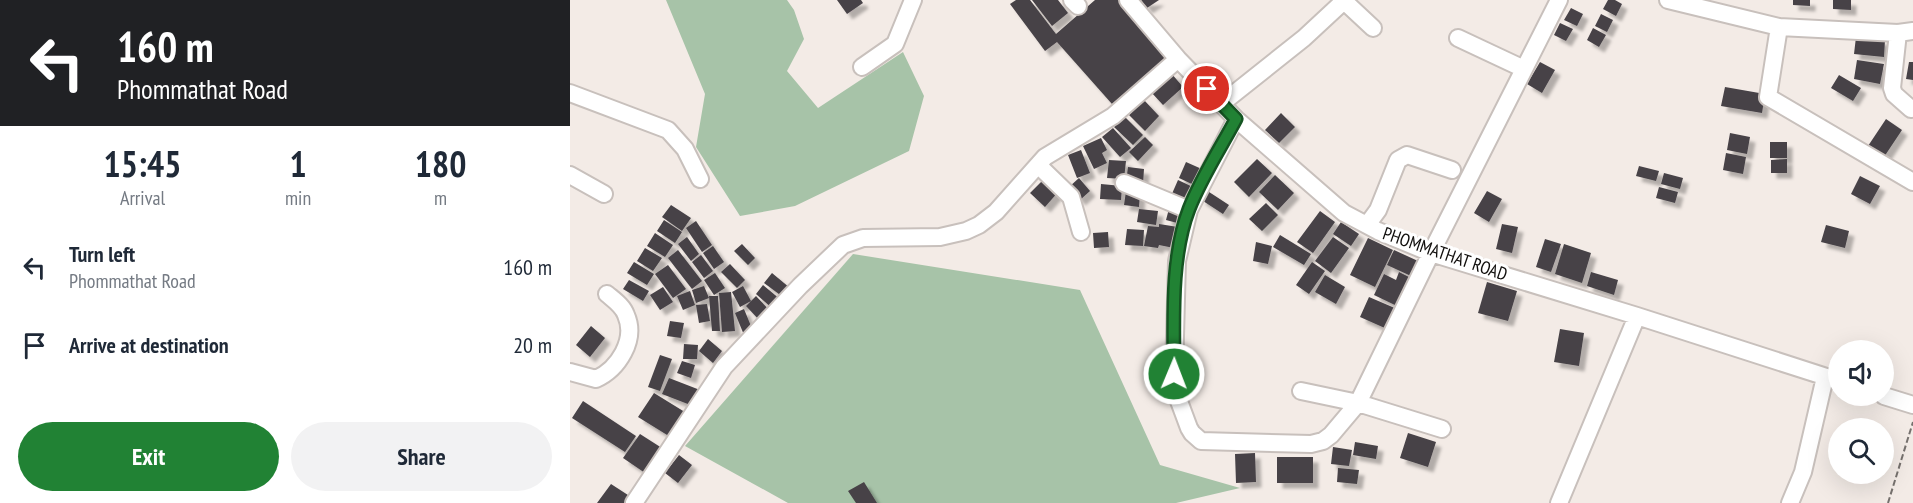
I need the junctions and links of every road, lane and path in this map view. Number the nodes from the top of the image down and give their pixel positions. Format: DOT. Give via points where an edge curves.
graph roads {
  1 [pos="913,0"];
  2 [pos="1128,0"];
  3 [pos="1559,0"];
  4 [pos="1668,0"];
  5 [pos="1337,3"];
  6 [pos="1779,27"];
  7 [pos="1373,28"];
  8 [pos="1906,32"];
  9 [pos="1458,38"];
  10 [pos="1178,59"];
  11 [pos="861,67"];
  12 [pos="1524,69"];
  13 [pos="570,93"];
  14 [pos="1221,104"];
  15 [pos="1911,109"];
  16 [pos="1236,119"];
  17 [pos="1038,165"];
  18 [pos="1452,170"];
  19 [pos="570,175"];
  20 [pos="700,179"];
  21 [pos="1913,182"];
  22 [pos="1124,183"];
  23 [pos="604,194"];
  24 [pos="1189,210"];
  25 [pos="1367,225"];
  26 [pos="1081,232"];
  27 [pos="1431,253"];
  28 [pos="607,294"];
  29 [pos="1637,316"];
  30 [pos="570,372"];
  31 [pos="1828,378"];
  32 [pos="1301,391"];
  33 [pos="1828,392"];
  34 [pos="1894,399"];
  35 [pos="1358,403"];
  36 [pos="1913,405"];
  37 [pos="1913,422"];
  38 [pos="1442,429"];
  39 [pos="1561,497"];
  40 [pos="634,503"];
  41 [pos="1790,503"];
  42 [pos="1888,503"];
  1 -- 11 [label="street" via="895,44"];
  2 -- 10 [label="street, PHOMMATHAT ROAD"];
  3 -- 12 [label="street"];
  4 -- 6 [label="street"];
  5 -- 7 [label="street"];
  5 -- 14 [label="street"];
  6 -- 8 [label="street"];
  6 -- 21 [label="street" via="1768,97"];
  8 -- 15 [label="street" via="1892,88"];
  9 -- 12 [label="street"];
  10 -- 14 [label="street, PHOMMATHAT ROAD"];
  10 -- 17 [label="street" via="1113,117 1055,149"];
  12 -- 27 [label="street"];
  13 -- 20 [label="street" via="668,130 685,149"];
  14 -- 16 [label="street, PHOMMATHAT ROAD"];
  16 -- 24 [label="street"];
  16 -- 25 [label="street, PHOMMATHAT ROAD" via="1344,213"];
  17 -- 26 [label="street" via="1071,197"];
  17 -- 40 [label="street" via="989,219 966,231 940,237 863,238 836,251 724,367"];
  18 -- 25 [label="street" via="1407,155 1398,160 1378,210"];
  19 -- 23 [label="street"];
  22 -- 24 [label="street"];
  24 -- 35 [label="street" via="1177,261 1174,374 1176,393 1192,433 1208,442 1311,444 1331,435"];
  25 -- 27 [label="street, PHOMMATHAT ROAD"];
  27 -- 29 [label="street, PHOMMATHAT ROAD"];
  27 -- 35 [label="street"];
  28 -- 30 [label="street" via="626,316 626,348 612,368 596,379"];
  29 -- 31 [label="street, PHOMMATHAT ROAD"];
  29 -- 39 [label="street"];
  32 -- 35 [label="street"];
  33 -- 41 [label="street"];
  34 -- 36 [label="street"];
  35 -- 38 [label="street"];
  37 -- 42 [label="path"];
}
